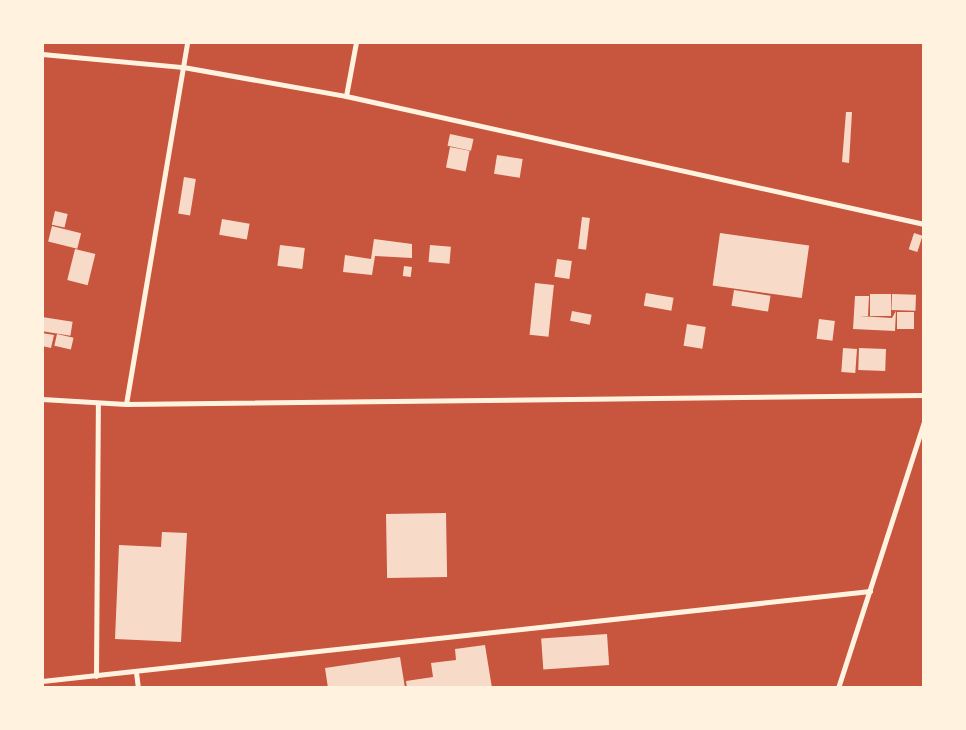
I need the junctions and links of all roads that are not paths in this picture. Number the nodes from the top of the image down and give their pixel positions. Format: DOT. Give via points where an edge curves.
graph roads {
  1 [pos="187,42"];
  2 [pos="356,42"];
  3 [pos="42,54"];
  4 [pos="183,67"];
  5 [pos="346,96"];
  6 [pos="924,224"];
  7 [pos="924,395"];
  8 [pos="42,399"];
  9 [pos="98,403"];
  10 [pos="126,404"];
  11 [pos="924,422"];
  12 [pos="870,591"];
  13 [pos="136,672"];
  14 [pos="96,676"];
  15 [pos="42,681"];
  16 [pos="138,688"];
  17 [pos="838,688"];
  1 -- 4 [label="street"];
  2 -- 5 [label="street"];
  3 -- 4 [label="street"];
  4 -- 5 [label="street"];
  4 -- 10 [label="street"];
  5 -- 6 [label="street"];
  7 -- 10 [label="street"];
  8 -- 9 [label="street"];
  9 -- 10 [label="street"];
  9 -- 14 [label="street"];
  11 -- 12 [label="street"];
  12 -- 13 [label="street"];
  12 -- 17 [label="street"];
  13 -- 14 [label="street"];
  13 -- 16 [label="street"];
  14 -- 15 [label="street"];
}
